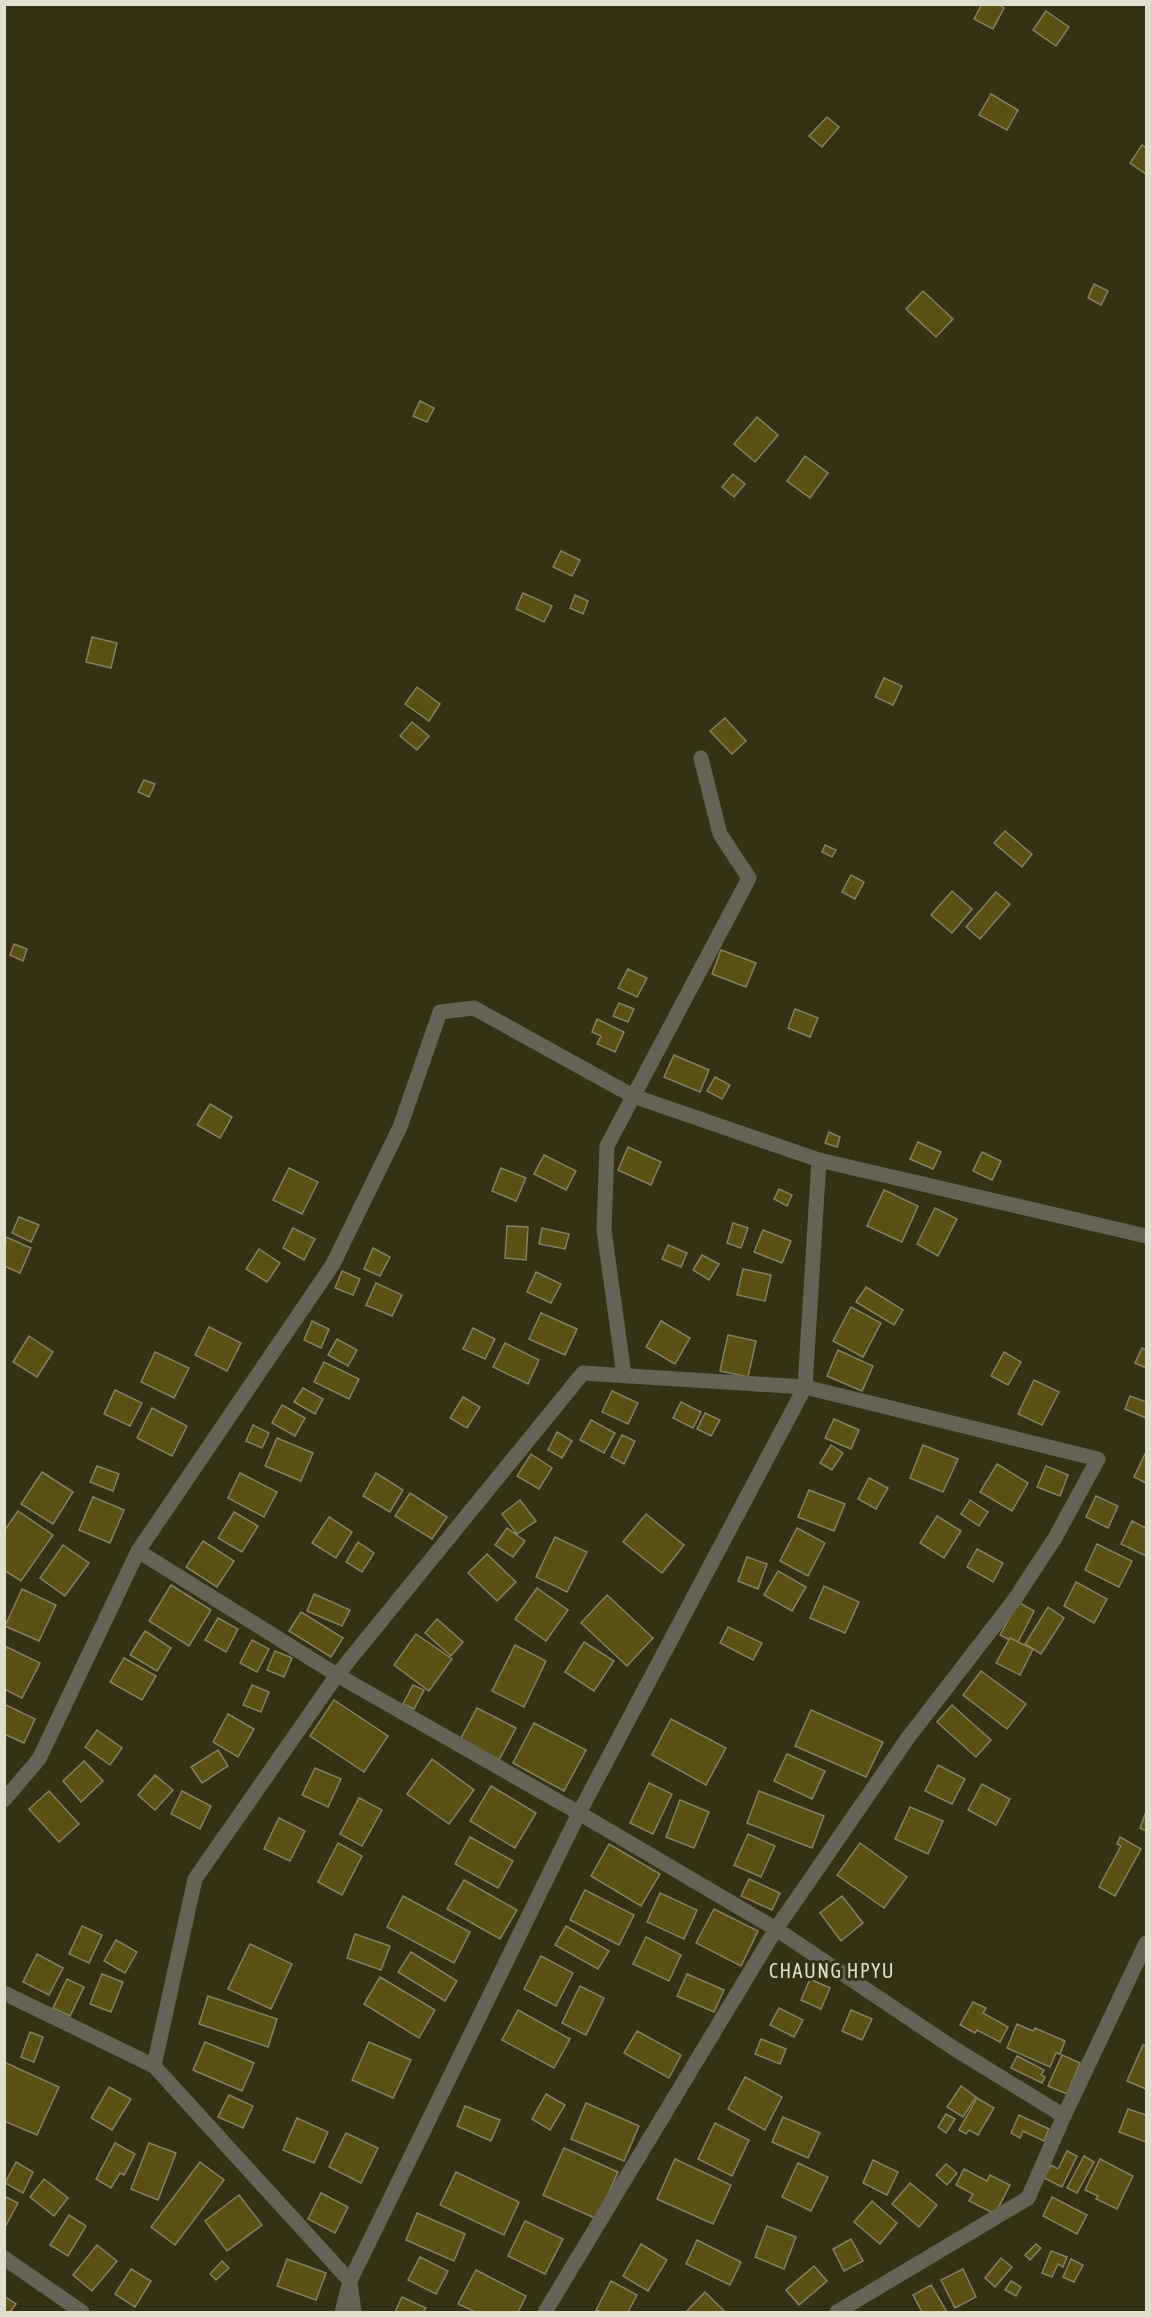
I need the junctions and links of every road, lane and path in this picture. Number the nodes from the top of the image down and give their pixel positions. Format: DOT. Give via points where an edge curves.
graph roads {
  1 [pos="701,758"];
  2 [pos="633,1096"];
  3 [pos="819,1160"];
  4 [pos="1146,1236"];
  5 [pos="624,1375"];
  6 [pos="804,1387"];
  7 [pos="138,1551"];
  8 [pos="337,1675"];
  9 [pos="4,1800"];
  10 [pos="579,1813"];
  11 [pos="776,1929"];
  12 [pos="1146,1943"];
  13 [pos="4,1993"];
  14 [pos="154,2066"];
  15 [pos="1064,2116"];
  16 [pos="4,2258"];
  17 [pos="350,2281"];
  18 [pos="82,2313"];
  19 [pos="342,2313"];
  20 [pos="354,2313"];
  21 [pos="545,2313"];
  22 [pos="837,2313"];
  1 -- 2 [label="street" via="720,834 749,878"];
  2 -- 3 [label="street"];
  2 -- 5 [label="street" via="607,1146 604,1230"];
  2 -- 7 [label="street" via="474,1008 440,1012 400,1127 333,1264"];
  3 -- 4 [label="street"];
  3 -- 6 [label="street"];
  5 -- 6 [label="street"];
  5 -- 8 [label="street" via="583,1373"];
  6 -- 10 [label="street"];
  6 -- 11 [label="street" via="1098,1459 1055,1538 1015,1599 907,1739"];
  7 -- 8 [label="street"];
  7 -- 9 [label="street" via="39,1759"];
  8 -- 10 [label="street"];
  8 -- 14 [label="street" via="195,1879"];
  10 -- 11 [label="street"];
  10 -- 17 [label="street"];
  11 -- 15 [label="street"];
  11 -- 21 [label="street"];
  12 -- 15 [label="street"];
  13 -- 14 [label="street"];
  14 -- 17 [label="street"];
  15 -- 22 [label="street" via="1028,2198"];
  16 -- 18 [label="street"];
  17 -- 19 [label="street"];
  17 -- 20 [label="street"];
}
